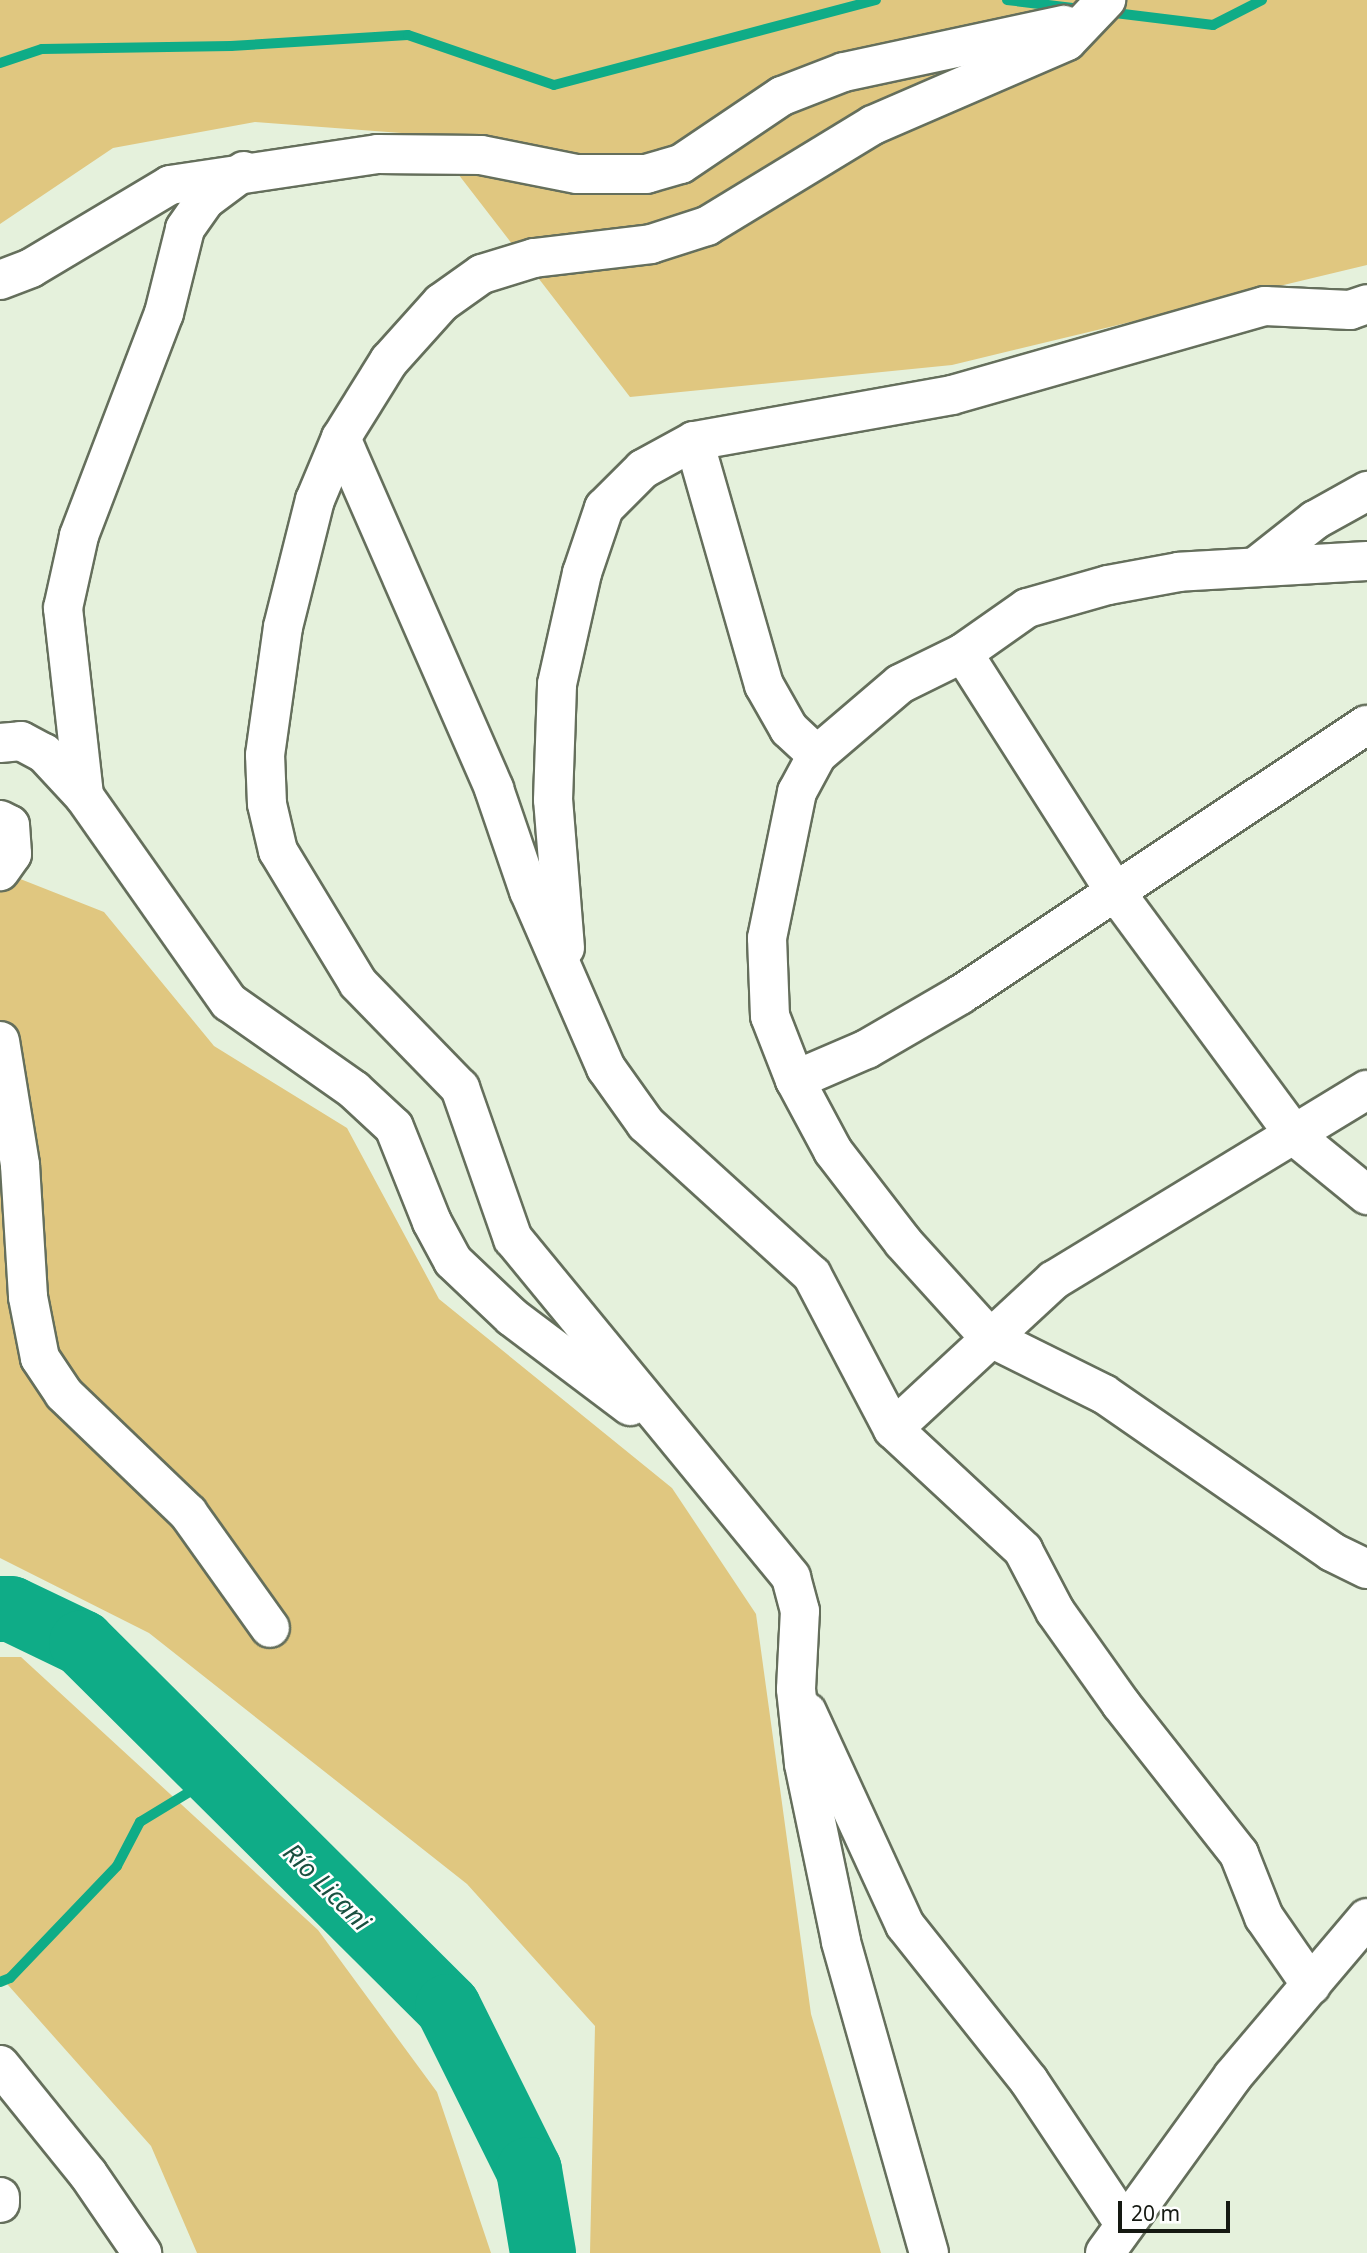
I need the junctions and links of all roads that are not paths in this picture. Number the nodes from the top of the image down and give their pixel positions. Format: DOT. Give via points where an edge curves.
graph roads {
  1 [pos="1100,9"];
  2 [pos="244,171"];
  3 [pos="0,280"];
  4 [pos="1367,304"];
  5 [pos="341,439"];
  6 [pos="694,441"];
  7 [pos="1367,491"];
  8 [pos="1367,561"];
  9 [pos="1258,565"];
  10 [pos="963,653"];
  11 [pos="1367,725"];
  12 [pos="0,743"];
  13 [pos="817,755"];
  14 [pos="84,796"];
  15 [pos="0,820"];
  16 [pos="0,871"];
  17 [pos="1114,890"];
  18 [pos="568,979"];
  19 [pos="0,1041"];
  20 [pos="795,1080"];
  21 [pos="1367,1090"];
  22 [pos="1296,1137"];
  23 [pos="1367,1195"];
  24 [pos="989,1337"];
  25 [pos="893,1429"];
  26 [pos="696,1456"];
  27 [pos="1367,1569"];
  28 [pos="270,1628"];
  29 [pos="796,1689"];
  30 [pos="1367,1918"];
  31 [pos="1311,1985"];
  32 [pos="4,2077"];
  33 [pos="0,2197"];
  34 [pos="0,2203"];
  35 [pos="1115,2239"];
  36 [pos="142,2253"];
  37 [pos="929,2253"];
  1 -- 2 [label="street" via="844,72 782,96 681,164 646,174 577,174 481,155 378,154"];
  1 -- 5 [label="street" via="1067,41 873,125 707,226 651,244 534,258 482,274 440,303 389,361"];
  2 -- 3 [label="street" via="170,185 31,268"];
  2 -- 14 [label="street" via="205,200 185,229 164,313 79,536 63,608"];
  4 -- 6 [label="street" via="1350,310 1265,306 952,395"];
  5 -- 18 [label="street" via="484,764 529,891"];
  5 -- 26 [label="street" via="315,500 284,626 265,755 267,804 278,851 358,983 460,1088 513,1239 583,1329"];
  6 -- 13 [label="street" via="764,685 789,729"];
  6 -- 18 [label="street" via="643,469 604,508 582,573 556,696 553,800"];
  7 -- 9 [label="street" via="1315,520"];
  8 -- 9 [label="street"];
  9 -- 10 [label="street" via="1179,572 1108,585 1027,608"];
  10 -- 13 [label="street" via="900,684"];
  10 -- 17 [label="street"];
  11 -- 17 [label="street"];
  12 -- 14 [label="street" via="21,741 44,753"];
  13 -- 20 [label="street" via="797,792 767,938 770,1016"];
  14 -- 26 [label="street" via="229,1002 354,1090 394,1127 432,1222 453,1261 512,1317"];
  15 -- 16 [label="street" via="9,825 12,854"];
  17 -- 20 [label="street" via="960,995 867,1049"];
  17 -- 22 [label="street"];
  18 -- 25 [label="street" via="606,1068 646,1124 811,1275"];
  19 -- 28 [label="street" via="19,1165 28,1297 40,1358 64,1394 188,1513"];
  20 -- 24 [label="street" via="833,1151 903,1242"];
  21 -- 22 [label="street"];
  22 -- 23 [label="street"];
  22 -- 24 [label="street" via="1054,1280"];
  24 -- 25 [label="street"];
  24 -- 27 [label="street" via="1104,1394 1332,1552"];
  25 -- 31 [label="street" via="1023,1550 1055,1611 1106,1683 1239,1854 1264,1917"];
  26 -- 29 [label="street" via="791,1577 800,1611"];
  29 -- 35 [label="street" via="905,1925 1029,2081"];
  29 -- 37 [label="street" via="804,1763 841,1941"];
  30 -- 31 [label="street"];
  31 -- 35 [label="street" via="1233,2076"];
  32 -- 36 [label="street" via="88,2174"];
  33 -- 34 [label="street"];
}
